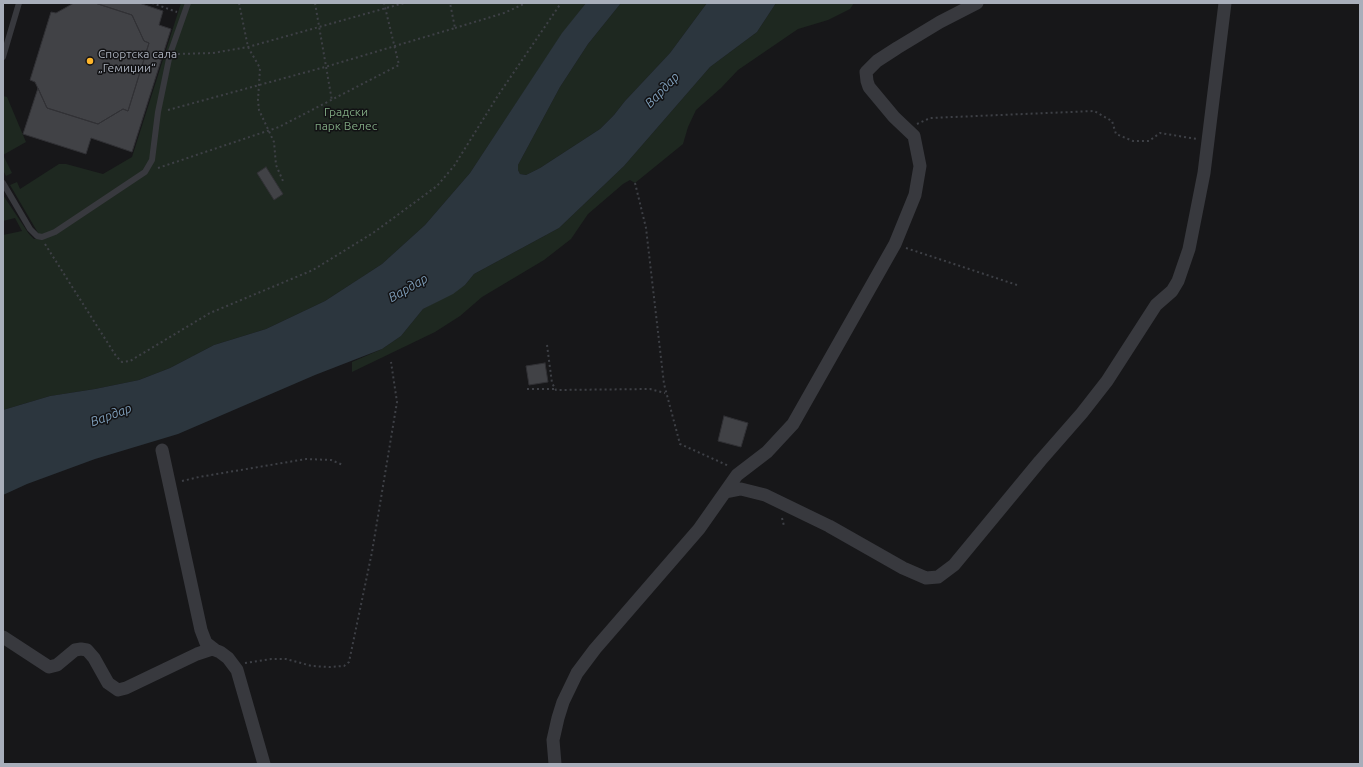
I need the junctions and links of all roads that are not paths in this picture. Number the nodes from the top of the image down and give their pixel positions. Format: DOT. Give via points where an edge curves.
graph roads {
  1 [pos="19,3"];
  2 [pos="188,3"];
  3 [pos="977,3"];
  4 [pos="1225,3"];
  5 [pos="3,57"];
  6 [pos="3,182"];
  7 [pos="162,450"];
  8 [pos="726,492"];
  9 [pos="3,637"];
  10 [pos="215,650"];
  11 [pos="264,764"];
  12 [pos="556,764"];
  1 -- 5 [label="lane"];
  2 -- 6 [label="lane" via="170,54 158,112 152,160 145,172 42,238 30,228"];
  3 -- 8 [label="street" via="897,48 866,72 869,87 914,136 920,166 915,195 895,244 800,414 786,433 740,473"];
  4 -- 8 [label="street" via="1208,142 1189,249 1176,286 1156,305 1107,381 1082,413 960,560 935,578 926,578 765,495 741,489"];
  7 -- 10 [label="street" via="201,630 206,643"];
  8 -- 12 [label="street" via="687,544 577,674 556,723"];
  9 -- 10 [label="street" via="49,667 57,665 75,650 87,650 108,683 118,690 187,658"];
  10 -- 11 [label="street" via="224,654 235,665"];
}
